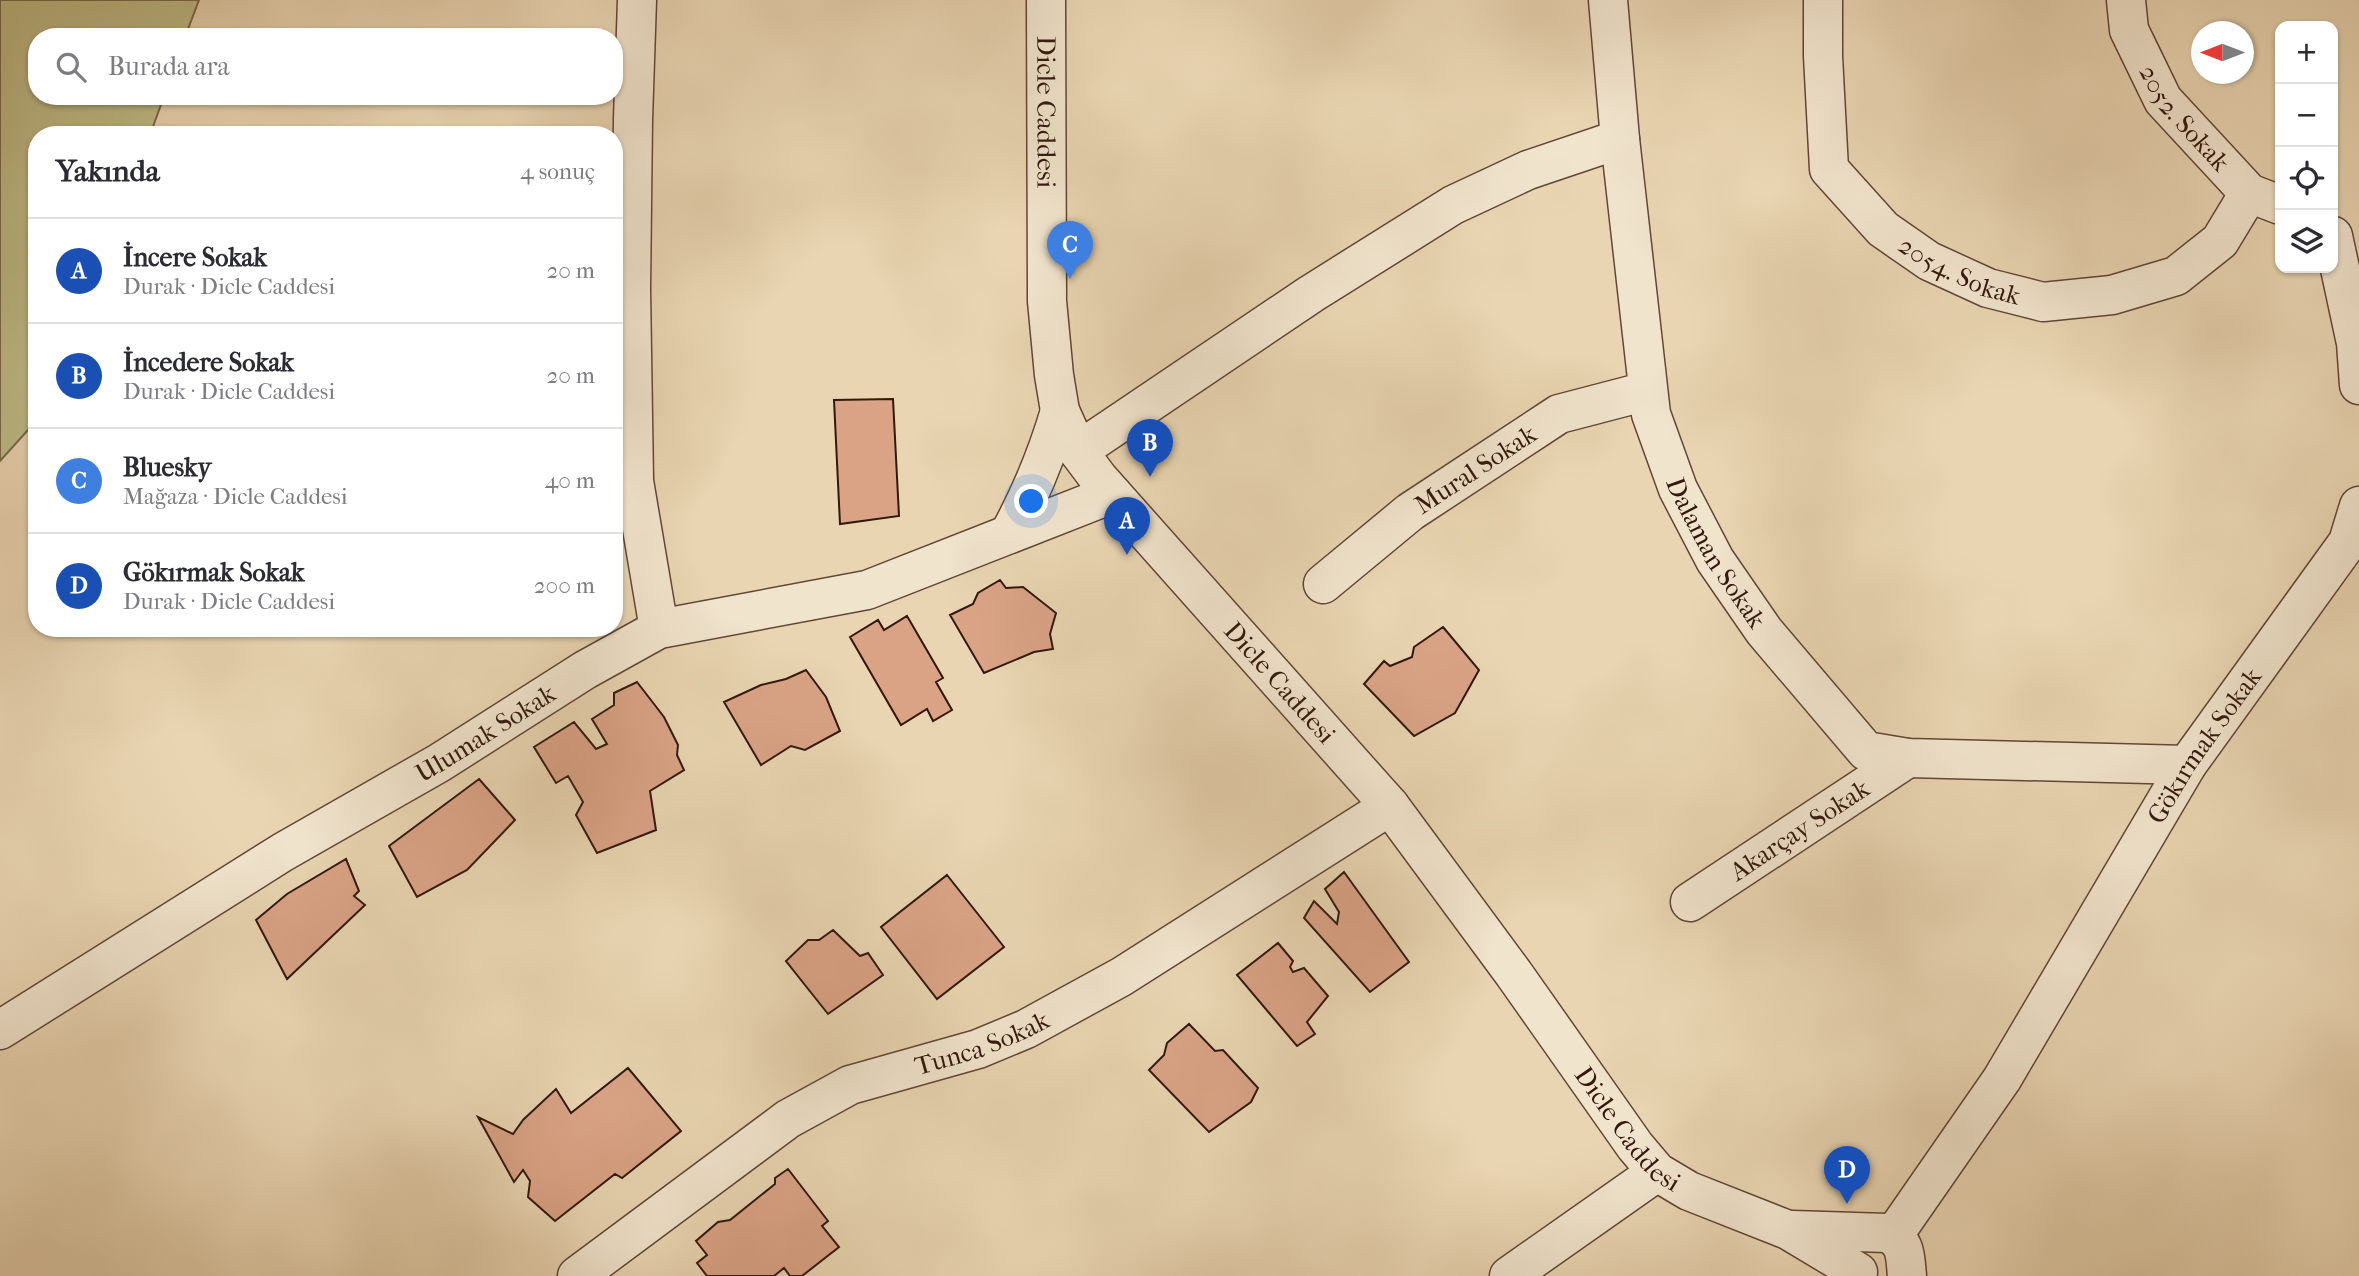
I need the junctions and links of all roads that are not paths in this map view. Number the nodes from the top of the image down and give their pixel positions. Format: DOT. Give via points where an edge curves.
graph roads {
  1 [pos="637,0"];
  2 [pos="1046,0"];
  3 [pos="1608,0"];
  4 [pos="1823,0"];
  5 [pos="2126,0"];
  6 [pos="1620,139"];
  7 [pos="2265,199"];
  8 [pos="2359,224"];
  9 [pos="2338,231"];
  10 [pos="2338,257"];
  11 [pos="2359,385"];
  12 [pos="1647,391"];
  13 [pos="1060,411"];
  14 [pos="1078,451"];
  15 [pos="1112,494"];
  16 [pos="2359,506"];
  17 [pos="1009,534"];
  18 [pos="1323,584"];
  19 [pos="659,629"];
  20 [pos="1908,758"];
  21 [pos="2187,765"];
  22 [pos="1390,806"];
  23 [pos="1690,902"];
  24 [pos="0,1030"];
  25 [pos="1657,1172"];
  26 [pos="1788,1230"];
  27 [pos="1896,1257"];
  28 [pos="1859,1274"];
  29 [pos="577,1276"];
  30 [pos="1509,1276"];
  1 -- 19 [label="street" via="631,289 634,481"];
  2 -- 13 [label="street, Dicle Caddesi" via="1047,301"];
  3 -- 6 [label="street, Dalaman Sokak"];
  4 -- 7 [label="street, 2054. Sokak" via="1829,169 1883,229 1941,267 1988,288 2043,302 2112,295 2176,276"];
  5 -- 7 [label="street, 2052. Sokak" via="2129,30 2163,100"];
  6 -- 12 [label="street, Dalaman Sokak"];
  6 -- 14 [label="street" via="1528,170 1453,205"];
  8 -- 9 [label="street"];
  10 -- 11 [label="street" via="2356,343"];
  12 -- 18 [label="street, Mural Sokak" via="1559,414 1410,512"];
  12 -- 20 [label="street, Dalaman Sokak" via="1678,489 1715,560 1764,631 1866,751"];
  13 -- 14 [label="street, Dicle Caddesi"];
  13 -- 17 [label="street" via="1034,488"];
  14 -- 15 [label="street, Dicle Caddesi"];
  15 -- 17 [label="street, Ulumak Sokak"];
  15 -- 22 [label="street, Dicle Caddesi"];
  16 -- 21 [label="street, Gökırmak Sokak" via="2348,542"];
  17 -- 19 [label="street, Ulumak Sokak" via="867,590"];
  19 -- 24 [label="street, Ulumak Sokak" via="282,852"];
  20 -- 21 [label="street, Dalaman Sokak"];
  20 -- 23 [label="street, Akarçay Sokak"];
  21 -- 27 [label="street, Gökırmak Sokak"];
  22 -- 25 [label="street, Dicle Caddesi"];
  22 -- 29 [label="street, Tunca Sokak" via="1121,976 1026,1030 978,1049 850,1085 788,1119"];
  25 -- 26 [label="street, Dicle Caddesi" via="1689,1191"];
  25 -- 30 [label="street"];
  26 -- 27 [label="street, Dicle Caddesi"];
  26 -- 28 [label="street, Dicle Caddesi"];
  27 -- 28 [label="street, Dicle Caddesi" via="1860,1241 1855,1265"];
}
